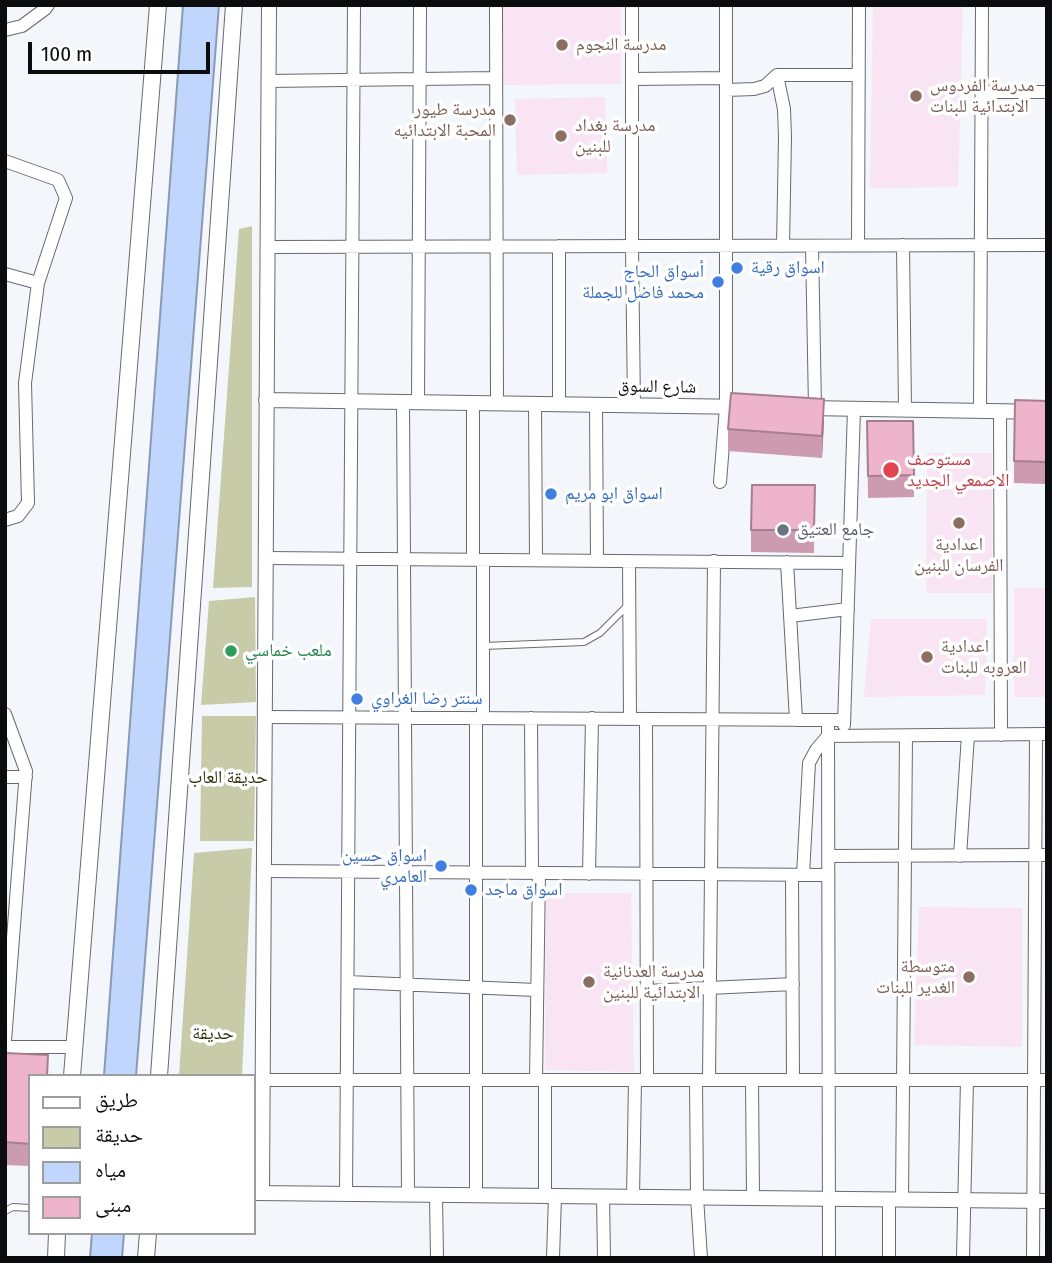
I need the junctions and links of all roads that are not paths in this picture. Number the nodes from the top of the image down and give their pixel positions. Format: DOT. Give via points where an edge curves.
graph roads {
  1 [pos="48,5"];
  2 [pos="158,5"];
  3 [pos="234,5"];
  4 [pos="269,5"];
  5 [pos="354,5"];
  6 [pos="419,5"];
  7 [pos="496,5"];
  8 [pos="632,5"];
  9 [pos="726,5"];
  10 [pos="859,5"];
  11 [pos="982,5"];
  12 [pos="5,30"];
  13 [pos="777,75"];
  14 [pos="859,75"];
  15 [pos="496,78"];
  16 [pos="419,79"];
  17 [pos="632,79"];
  18 [pos="354,80"];
  19 [pos="268,81"];
  20 [pos="726,84"];
  21 [pos="981,92"];
  22 [pos="1047,92"];
  23 [pos="5,161"];
  24 [pos="858,245"];
  25 [pos="903,245"];
  26 [pos="981,245"];
  27 [pos="1047,245"];
  28 [pos="496,246"];
  29 [pos="559,246"];
  30 [pos="632,246"];
  31 [pos="726,246"];
  32 [pos="783,246"];
  33 [pos="812,246"];
  34 [pos="267,247"];
  35 [pos="353,247"];
  36 [pos="418,247"];
  37 [pos="5,274"];
  38 [pos="38,283"];
  39 [pos="266,400"];
  40 [pos="352,401"];
  41 [pos="411,402"];
  42 [pos="473,403"];
  43 [pos="497,404"];
  44 [pos="535,404"];
  45 [pos="559,404"];
  46 [pos="596,405"];
  47 [pos="634,406"];
  48 [pos="726,407"];
  49 [pos="764,407"];
  50 [pos="790,408"];
  51 [pos="815,408"];
  52 [pos="855,409"];
  53 [pos="905,410"];
  54 [pos="980,411"];
  55 [pos="1000,411"];
  56 [pos="1047,412"];
  57 [pos="720,482"];
  58 [pos="5,520"];
  59 [pos="265,558"];
  60 [pos="351,559"];
  61 [pos="404,559"];
  62 [pos="478,560"];
  63 [pos="536,560"];
  64 [pos="597,561"];
  65 [pos="629,561"];
  66 [pos="714,561"];
  67 [pos="787,562"];
  68 [pos="849,563"];
  69 [pos="629,604"];
  70 [pos="848,609"];
  71 [pos="790,616"];
  72 [pos="483,646"];
  73 [pos="5,714"];
  74 [pos="265,717"];
  75 [pos="350,717"];
  76 [pos="405,717"];
  77 [pos="480,718"];
  78 [pos="531,718"];
  79 [pos="592,718"];
  80 [pos="630,719"];
  81 [pos="646,719"];
  82 [pos="713,719"];
  83 [pos="796,720"];
  84 [pos="828,720"];
  85 [pos="844,720"];
  86 [pos="968,735"];
  87 [pos="1001,735"];
  88 [pos="1042,735"];
  89 [pos="828,736"];
  90 [pos="844,736"];
  91 [pos="906,736"];
  92 [pos="5,777"];
  93 [pos="26,777"];
  94 [pos="1041,855"];
  95 [pos="828,856"];
  96 [pos="905,856"];
  97 [pos="960,856"];
  98 [pos="264,872"];
  99 [pos="349,872"];
  100 [pos="406,872"];
  101 [pos="475,873"];
  102 [pos="536,873"];
  103 [pos="589,874"];
  104 [pos="645,874"];
  105 [pos="711,874"];
  106 [pos="12,875"];
  107 [pos="797,875"];
  108 [pos="828,875"];
  109 [pos="1041,967"];
  110 [pos="8,971"];
  111 [pos="348,982"];
  112 [pos="407,984"];
  113 [pos="793,984"];
  114 [pos="477,987"];
  115 [pos="710,988"];
  116 [pos="536,990"];
  117 [pos="646,991"];
  118 [pos="5,1041"];
  119 [pos="5,1047"];
  120 [pos="75,1047"];
  121 [pos="72,1074"];
  122 [pos="159,1074"];
  123 [pos="263,1080"];
  124 [pos="347,1080"];
  125 [pos="407,1080"];
  126 [pos="475,1080"];
  127 [pos="540,1080"];
  128 [pos="641,1080"];
  129 [pos="703,1080"];
  130 [pos="752,1080"];
  131 [pos="793,1080"];
  132 [pos="828,1080"];
  133 [pos="903,1080"];
  134 [pos="967,1080"];
  135 [pos="1041,1080"];
  136 [pos="258,1193"];
  137 [pos="346,1194"];
  138 [pos="408,1195"];
  139 [pos="436,1195"];
  140 [pos="476,1195"];
  141 [pos="550,1196"];
  142 [pos="603,1196"];
  143 [pos="633,1197"];
  144 [pos="697,1198"];
  145 [pos="753,1198"];
  146 [pos="829,1199"];
  147 [pos="896,1199"];
  148 [pos="964,1200"];
  149 [pos="1041,1201"];
  150 [pos="28,1208"];
  151 [pos="5,1212"];
  152 [pos="57,1235"];
  153 [pos="148,1235"];
  154 [pos="56,1258"];
  155 [pos="146,1258"];
  156 [pos="437,1258"];
  157 [pos="553,1258"];
  158 [pos="604,1258"];
  159 [pos="701,1258"];
  160 [pos="829,1258"];
  161 [pos="889,1258"];
  162 [pos="963,1258"];
  163 [pos="1034,1258"];
  1 -- 12 [label="street" via="22,26"];
  2 -- 120 [label="main road"];
  3 -- 122 [label="main road"];
  4 -- 19 [label="street"];
  5 -- 18 [label="street"];
  6 -- 16 [label="street"];
  7 -- 15 [label="street"];
  8 -- 17 [label="street"];
  9 -- 20 [label="street"];
  10 -- 14 [label="street"];
  11 -- 21 [label="street"];
  13 -- 14 [label="street"];
  13 -- 20 [label="street" via="754,89"];
  13 -- 32 [label="street" via="785,137"];
  14 -- 24 [label="street"];
  15 -- 16 [label="street"];
  15 -- 28 [label="street"];
  16 -- 18 [label="street"];
  16 -- 36 [label="street"];
  17 -- 20 [label="street"];
  17 -- 30 [label="street"];
  18 -- 19 [label="street"];
  18 -- 35 [label="street"];
  19 -- 34 [label="street"];
  20 -- 31 [label="street"];
  21 -- 22 [label="street"];
  21 -- 26 [label="street"];
  23 -- 38 [label="street" via="58,180 66,198"];
  24 -- 25 [label="street"];
  24 -- 33 [label="street"];
  25 -- 26 [label="street"];
  25 -- 53 [label="street"];
  26 -- 27 [label="street"];
  26 -- 54 [label="street"];
  28 -- 29 [label="street"];
  28 -- 36 [label="street"];
  28 -- 43 [label="street"];
  29 -- 30 [label="street"];
  29 -- 45 [label="street"];
  30 -- 31 [label="street"];
  30 -- 47 [label="street"];
  31 -- 32 [label="street"];
  31 -- 48 [label="street"];
  32 -- 33 [label="street"];
  33 -- 51 [label="street"];
  34 -- 35 [label="street"];
  34 -- 39 [label="street"];
  35 -- 36 [label="street"];
  35 -- 40 [label="street"];
  36 -- 41 [label="street"];
  37 -- 38 [label="street"];
  38 -- 58 [label="street" via="25,383 28,503 18,516"];
  39 -- 40 [label="street, شارع السوق"];
  39 -- 59 [label="street"];
  40 -- 41 [label="street, شارع السوق"];
  40 -- 60 [label="street"];
  41 -- 42 [label="street, شارع السوق"];
  41 -- 61 [label="street"];
  42 -- 43 [label="street, شارع السوق"];
  42 -- 62 [label="street"];
  43 -- 44 [label="street, شارع السوق"];
  44 -- 45 [label="street, شارع السوق"];
  44 -- 63 [label="street"];
  45 -- 46 [label="street, شارع السوق"];
  46 -- 47 [label="street, شارع السوق"];
  46 -- 64 [label="street"];
  47 -- 48 [label="street, شارع السوق"];
  48 -- 49 [label="street, شارع السوق"];
  48 -- 57 [label="street"];
  50 -- 51 [label="street"];
  51 -- 52 [label="street"];
  52 -- 53 [label="street"];
  52 -- 68 [label="street"];
  53 -- 54 [label="street"];
  54 -- 55 [label="street"];
  55 -- 56 [label="street"];
  55 -- 87 [label="street"];
  59 -- 60 [label="street"];
  59 -- 74 [label="street"];
  60 -- 61 [label="street"];
  60 -- 75 [label="street"];
  61 -- 62 [label="street"];
  61 -- 76 [label="street"];
  62 -- 63 [label="street"];
  62 -- 72 [label="street"];
  63 -- 64 [label="street"];
  64 -- 65 [label="street"];
  65 -- 66 [label="street"];
  65 -- 69 [label="street"];
  66 -- 67 [label="street"];
  66 -- 82 [label="street"];
  67 -- 68 [label="street"];
  67 -- 71 [label="street"];
  68 -- 70 [label="street"];
  69 -- 72 [label="lane" via="584,642"];
  69 -- 80 [label="street"];
  70 -- 71 [label="street"];
  70 -- 85 [label="street"];
  71 -- 83 [label="street"];
  72 -- 77 [label="street"];
  73 -- 93 [label="street"];
  74 -- 75 [label="street"];
  74 -- 98 [label="street"];
  75 -- 76 [label="street"];
  75 -- 99 [label="street"];
  76 -- 77 [label="street"];
  76 -- 100 [label="street"];
  77 -- 78 [label="street"];
  77 -- 101 [label="street"];
  78 -- 79 [label="street"];
  78 -- 102 [label="street"];
  79 -- 80 [label="street"];
  79 -- 103 [label="street"];
  80 -- 81 [label="street"];
  81 -- 82 [label="street"];
  81 -- 104 [label="street"];
  82 -- 83 [label="street"];
  82 -- 105 [label="street"];
  83 -- 84 [label="street"];
  84 -- 85 [label="street"];
  84 -- 89 [label="street"];
  85 -- 90 [label="street"];
  86 -- 87 [label="street"];
  86 -- 91 [label="street"];
  86 -- 97 [label="street"];
  87 -- 88 [label="street"];
  88 -- 94 [label="street"];
  89 -- 90 [label="street"];
  89 -- 95 [label="street"];
  89 -- 107 [label="street" via="810,763"];
  90 -- 91 [label="street"];
  91 -- 96 [label="street"];
  92 -- 93 [label="street"];
  93 -- 106 [label="street"];
  94 -- 97 [label="street"];
  94 -- 109 [label="street"];
  95 -- 96 [label="street"];
  95 -- 108 [label="street"];
  96 -- 97 [label="street"];
  96 -- 133 [label="street"];
  98 -- 99 [label="street"];
  98 -- 123 [label="street"];
  99 -- 100 [label="street"];
  99 -- 111 [label="street"];
  100 -- 101 [label="street"];
  100 -- 112 [label="street"];
  101 -- 102 [label="street"];
  101 -- 114 [label="street"];
  102 -- 103 [label="street"];
  102 -- 116 [label="street"];
  103 -- 104 [label="street"];
  104 -- 105 [label="street"];
  104 -- 117 [label="street"];
  105 -- 107 [label="street"];
  105 -- 115 [label="street"];
  106 -- 110 [label="street"];
  107 -- 108 [label="street"];
  107 -- 113 [label="street"];
  108 -- 132 [label="street"];
  109 -- 135 [label="street"];
  110 -- 118 [label="street"];
  111 -- 112 [label="street"];
  111 -- 124 [label="street"];
  112 -- 114 [label="street"];
  112 -- 125 [label="street"];
  113 -- 115 [label="street"];
  113 -- 131 [label="street"];
  114 -- 116 [label="street"];
  114 -- 126 [label="street"];
  115 -- 117 [label="street"];
  115 -- 129 [label="street"];
  116 -- 127 [label="street"];
  117 -- 128 [label="street"];
  119 -- 120 [label="street"];
  120 -- 121 [label="main road"];
  123 -- 124 [label="street"];
  123 -- 136 [label="street"];
  124 -- 125 [label="street"];
  124 -- 137 [label="street"];
  125 -- 126 [label="street"];
  125 -- 138 [label="street"];
  126 -- 127 [label="street"];
  126 -- 140 [label="street"];
  127 -- 128 [label="street"];
  127 -- 141 [label="street"];
  128 -- 129 [label="street"];
  128 -- 143 [label="street"];
  129 -- 130 [label="street"];
  129 -- 144 [label="street"];
  130 -- 131 [label="street"];
  130 -- 145 [label="street"];
  131 -- 132 [label="street"];
  132 -- 133 [label="street"];
  132 -- 146 [label="street"];
  133 -- 134 [label="street"];
  133 -- 147 [label="street"];
  134 -- 135 [label="street"];
  134 -- 148 [label="street"];
  135 -- 149 [label="street"];
  136 -- 137 [label="street"];
  137 -- 138 [label="street"];
  138 -- 139 [label="street"];
  139 -- 140 [label="street"];
  139 -- 156 [label="street"];
  140 -- 141 [label="street"];
  141 -- 142 [label="street"];
  141 -- 157 [label="street"];
  142 -- 143 [label="street"];
  142 -- 158 [label="street"];
  143 -- 144 [label="street"];
  144 -- 145 [label="street"];
  144 -- 159 [label="street"];
  145 -- 146 [label="street"];
  146 -- 147 [label="street"];
  146 -- 160 [label="street"];
  147 -- 148 [label="street"];
  147 -- 161 [label="street"];
  148 -- 149 [label="street"];
  148 -- 162 [label="street"];
  149 -- 163 [label="street"];
  150 -- 151 [label="lane" via="13,1207"];
  152 -- 154 [label="main road"];
  153 -- 155 [label="main road"];
}
